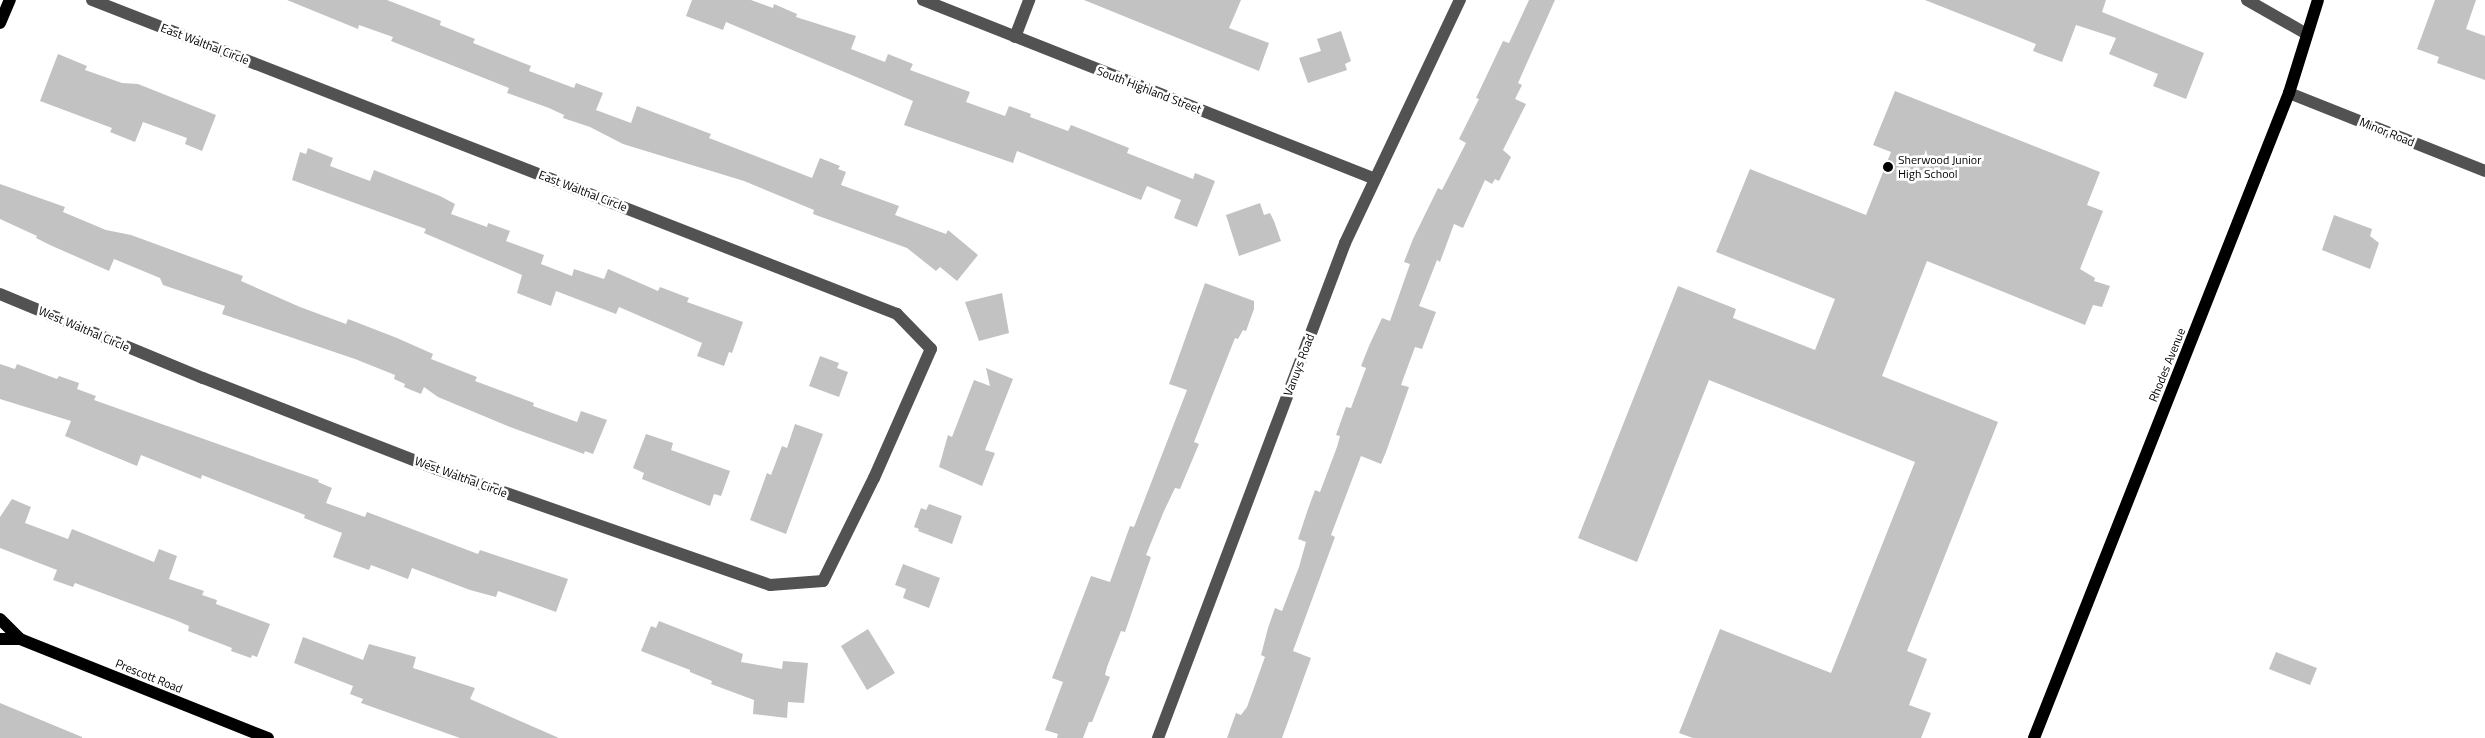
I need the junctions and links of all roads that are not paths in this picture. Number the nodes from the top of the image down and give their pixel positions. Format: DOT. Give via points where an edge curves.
graph roads {
  1 [pos="10,0"];
  2 [pos="92,0"];
  3 [pos="923,0"];
  4 [pos="1030,0"];
  5 [pos="1460,0"];
  6 [pos="2247,0"];
  7 [pos="2318,0"];
  8 [pos="0,23"];
  9 [pos="2305,33"];
  10 [pos="1015,38"];
  11 [pos="2289,93"];
  12 [pos="2485,171"];
  13 [pos="1375,179"];
  14 [pos="0,294"];
  15 [pos="874,478"];
  16 [pos="0,619"];
  17 [pos="0,639"];
  18 [pos="20,639"];
  19 [pos="268,738"];
  20 [pos="1158,738"];
  21 [pos="2034,738"];
  1 -- 8 [label="main road"];
  2 -- 15 [label="street, East Walthal Circle" via="897,314 931,349"];
  3 -- 10 [label="street, South Highland Street"];
  4 -- 10 [label="street"];
  5 -- 13 [label="street, Vanuys Road"];
  6 -- 9 [label="street"];
  7 -- 9 [label="main road, Rhodes Avenue"];
  9 -- 11 [label="main road, Rhodes Avenue"];
  10 -- 13 [label="street, South Highland Street"];
  11 -- 12 [label="street, Minor Road"];
  11 -- 21 [label="main road, Rhodes Avenue"];
  13 -- 20 [label="street, Vanuys Road" via="1345,243"];
  14 -- 15 [label="street, West Walthal Circle" via="437,469 770,585 823,581"];
  16 -- 18 [label="main road, Prescott Road"];
  17 -- 18 [label="main road, Prescott Road"];
  18 -- 19 [label="main road, Prescott Road"];
}
